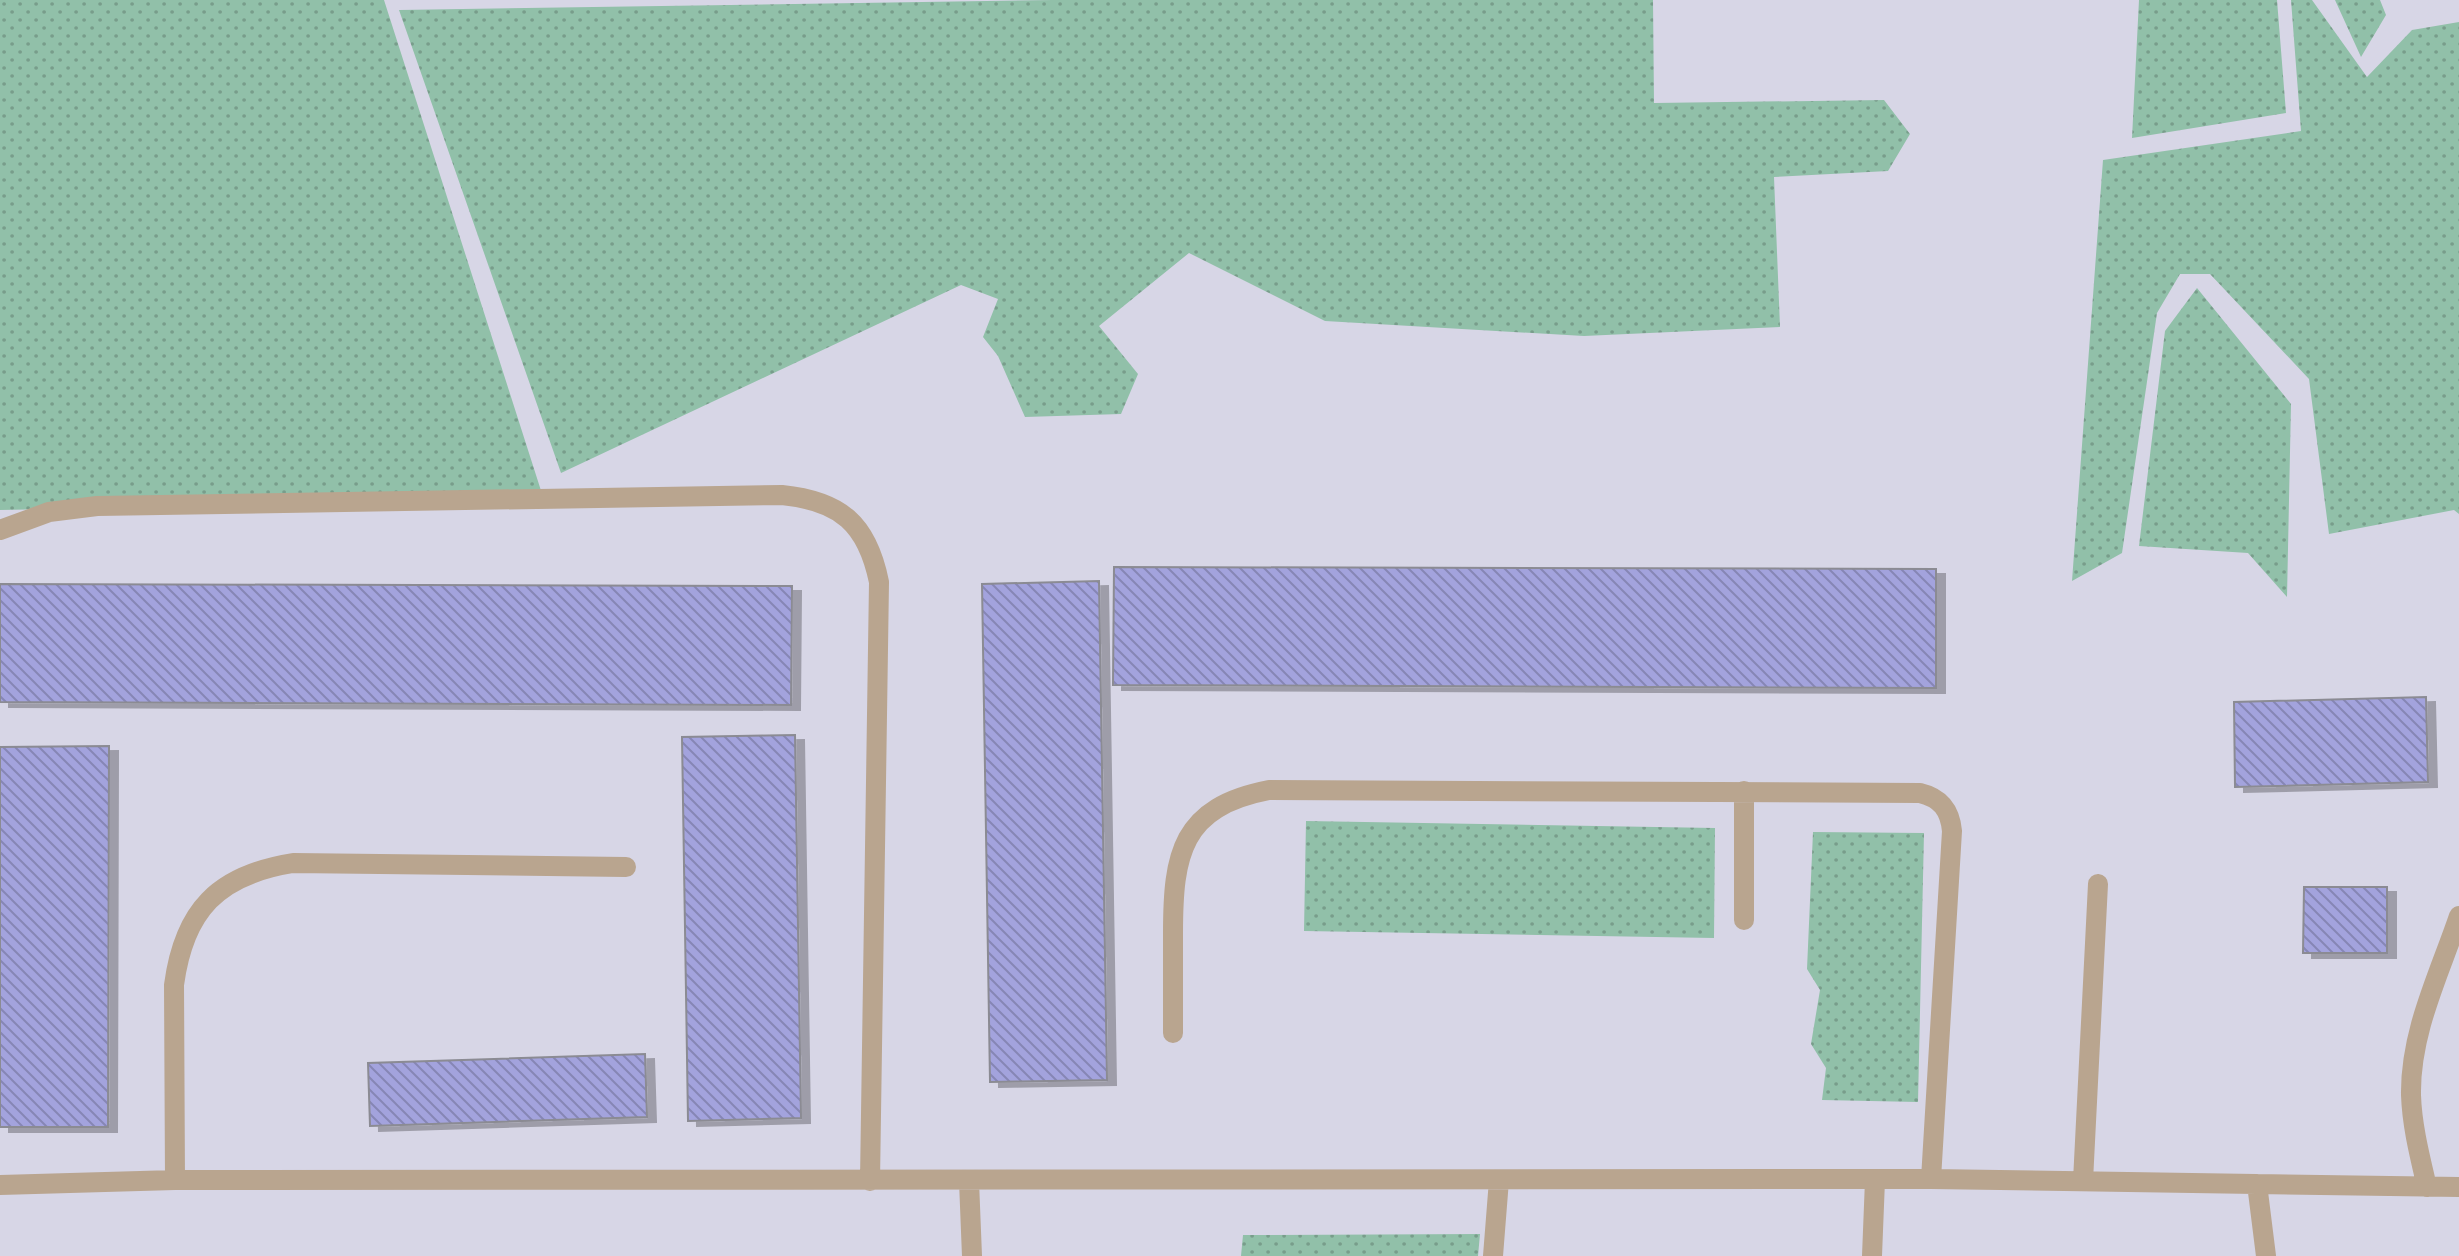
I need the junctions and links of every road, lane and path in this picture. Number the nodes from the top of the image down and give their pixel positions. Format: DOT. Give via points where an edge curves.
graph roads {
  1 [pos="0,530"];
  2 [pos="1744,791"];
  3 [pos="626,867"];
  4 [pos="2098,884"];
  5 [pos="2459,916"];
  6 [pos="1744,920"];
  7 [pos="1173,1033"];
  8 [pos="1931,1179"];
  9 [pos="175,1180"];
  10 [pos="1499,1180"];
  11 [pos="1875,1180"];
  12 [pos="870,1181"];
  13 [pos="969,1181"];
  14 [pos="2083,1181"];
  15 [pos="2257,1184"];
  16 [pos="0,1185"];
  17 [pos="2427,1187"];
  18 [pos="2459,1187"];
  19 [pos="972,1256"];
  20 [pos="1493,1256"];
  21 [pos="1872,1256"];
  22 [pos="2266,1256"];
  1 -- 12 [label="lane" via="49,512 113,506 782,495 811,498 837,509 858,528 873,553 879,582"];
  2 -- 6 [label="lane"];
  2 -- 7 [label="lane" via="1269,790 1240,795 1214,809 1193,830 1179,857 1173,886"];
  2 -- 8 [label="lane" via="1920,793 1940,801 1946,810 1952,831"];
  3 -- 9 [label="lane" via="293,863 233,880 199,912 178,954"];
  4 -- 14 [label="lane"];
  5 -- 17 [label="lane" via="2413,1057 2411,1096"];
  8 -- 11 [label="lane"];
  8 -- 14 [label="lane"];
  9 -- 12 [label="lane"];
  9 -- 16 [label="lane"];
  10 -- 11 [label="lane"];
  10 -- 13 [label="lane"];
  10 -- 20 [label="lane"];
  11 -- 21 [label="lane"];
  12 -- 13 [label="lane"];
  13 -- 19 [label="lane"];
  14 -- 15 [label="lane"];
  15 -- 17 [label="lane"];
  15 -- 22 [label="lane"];
  17 -- 18 [label="lane"];
}
